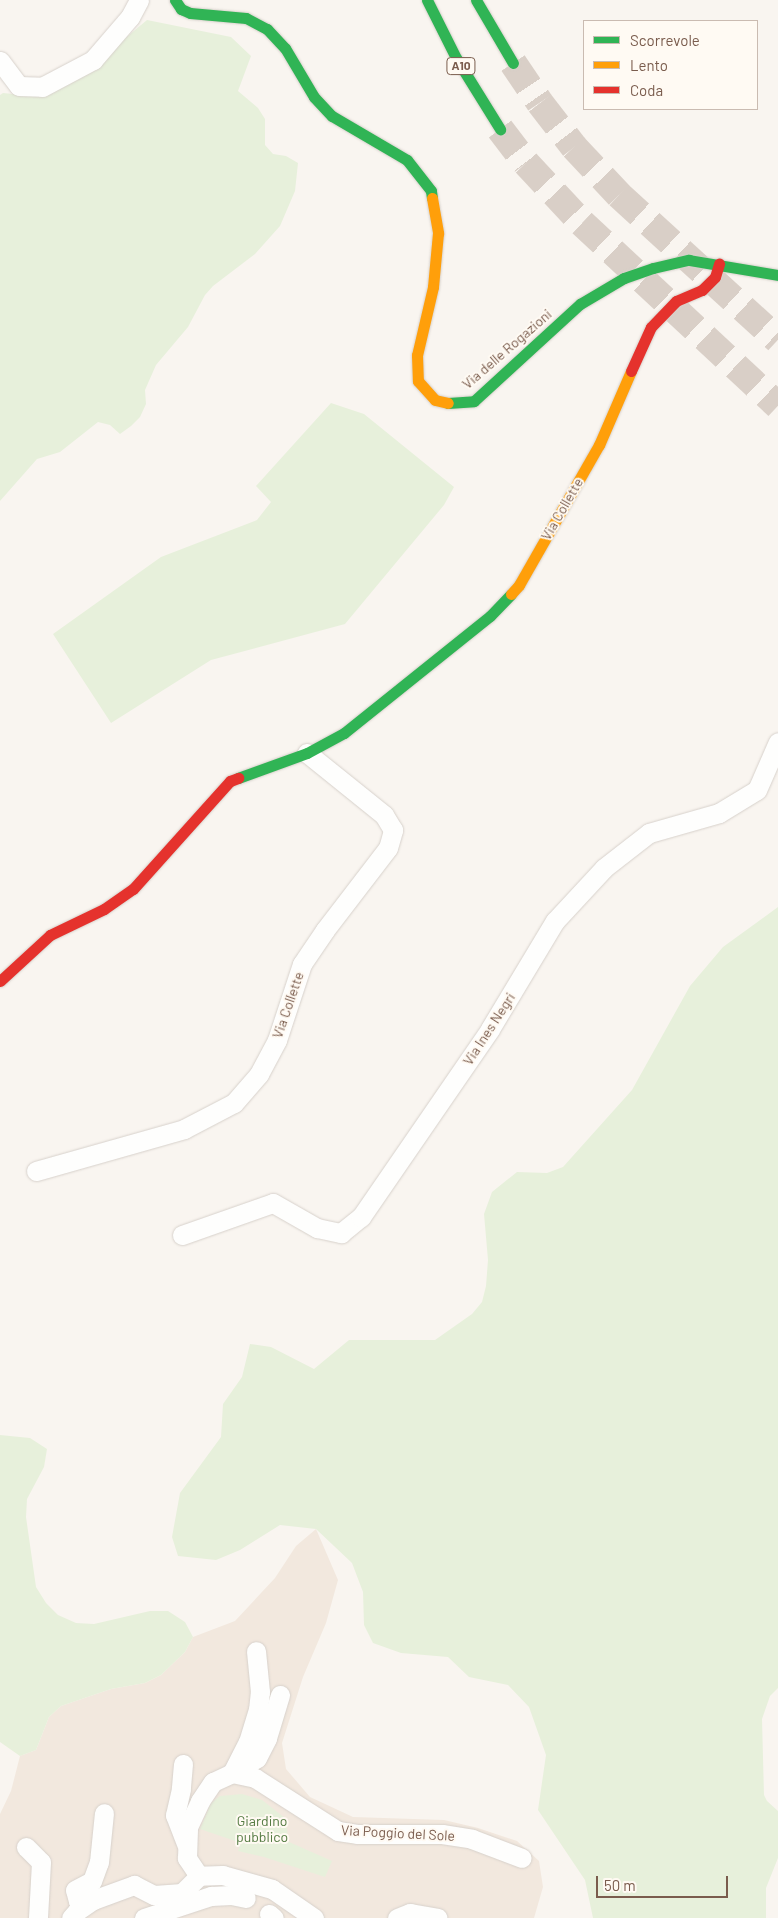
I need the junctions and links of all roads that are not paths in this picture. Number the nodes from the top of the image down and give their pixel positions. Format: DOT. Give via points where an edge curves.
graph roads {
  1 [pos="139,0"];
  2 [pos="175,0"];
  3 [pos="428,0"];
  4 [pos="476,0"];
  5 [pos="0,61"];
  6 [pos="513,63"];
  7 [pos="500,129"];
  8 [pos="719,264"];
  9 [pos="778,276"];
  10 [pos="778,742"];
  11 [pos="307,752"];
  12 [pos="0,981"];
  13 [pos="36,1171"];
  14 [pos="182,1234"];
  15 [pos="256,1651"];
  16 [pos="280,1695"];
  17 [pos="183,1764"];
  18 [pos="232,1773"];
  19 [pos="104,1813"];
  20 [pos="26,1847"];
  21 [pos="188,1848"];
  22 [pos="522,1858"];
  23 [pos="199,1876"];
  24 [pos="246,1898"];
  25 [pos="93,1900"];
  26 [pos="405,1916"];
  27 [pos="38,1918"];
  28 [pos="71,1918"];
  29 [pos="144,1918"];
  30 [pos="314,1918"];
  31 [pos="438,1918"];
  1 -- 5 [label="street" via="130,17 93,60 42,88 19,86"];
  2 -- 8 [label="main road, Via delle Rogazioni" via="190,13 246,18 267,29 285,48 314,97 332,116 407,160 431,190 438,233 433,287 417,355 418,381 435,400 452,404 474,402 580,304 624,278 689,260"];
  3 -- 7 [label="main road, A10" via="456,58"];
  4 -- 6 [label="main road"];
  8 -- 9 [label="main road"];
  8 -- 11 [label="main road, Via Collette" via="715,276 702,290 676,300 651,327 599,444 519,585 490,616 451,649 344,733"];
  10 -- 14 [label="street, Via Ines Negri" via="756,790 719,813 650,833 604,868 556,921 490,1029 361,1217 348,1228 341,1233 317,1228 273,1203"];
  11 -- 12 [label="main road, Via Collette" via="230,781 133,889 104,909 50,935"];
  11 -- 13 [label="street, Via Collette" via="384,815 393,830 388,848 302,964 277,1040 259,1074 234,1103 184,1130"];
  15 -- 18 [label="street" via="260,1692 258,1710 248,1742"];
  16 -- 18 [label="street" via="267,1738 257,1758"];
  17 -- 21 [label="street" via="175,1815"];
  18 -- 21 [label="street" via="213,1782 200,1801 188,1828"];
  18 -- 22 [label="street, Via Poggio del Sole" via="255,1778 338,1831 442,1834 472,1839"];
  19 -- 25 [label="street" via="98,1862 92,1881 75,1890 78,1901"];
  20 -- 27 [label="street" via="41,1862"];
  21 -- 23 [label="street" via="187,1858"];
  23 -- 25 [label="street" via="182,1893 154,1895 134,1885"];
  23 -- 30 [label="street" via="223,1876 272,1890"];
  24 -- 29 [label="street" via="211,1896"];
  25 -- 28 [label="street"];
  26 -- 31 [label="street"];
}
